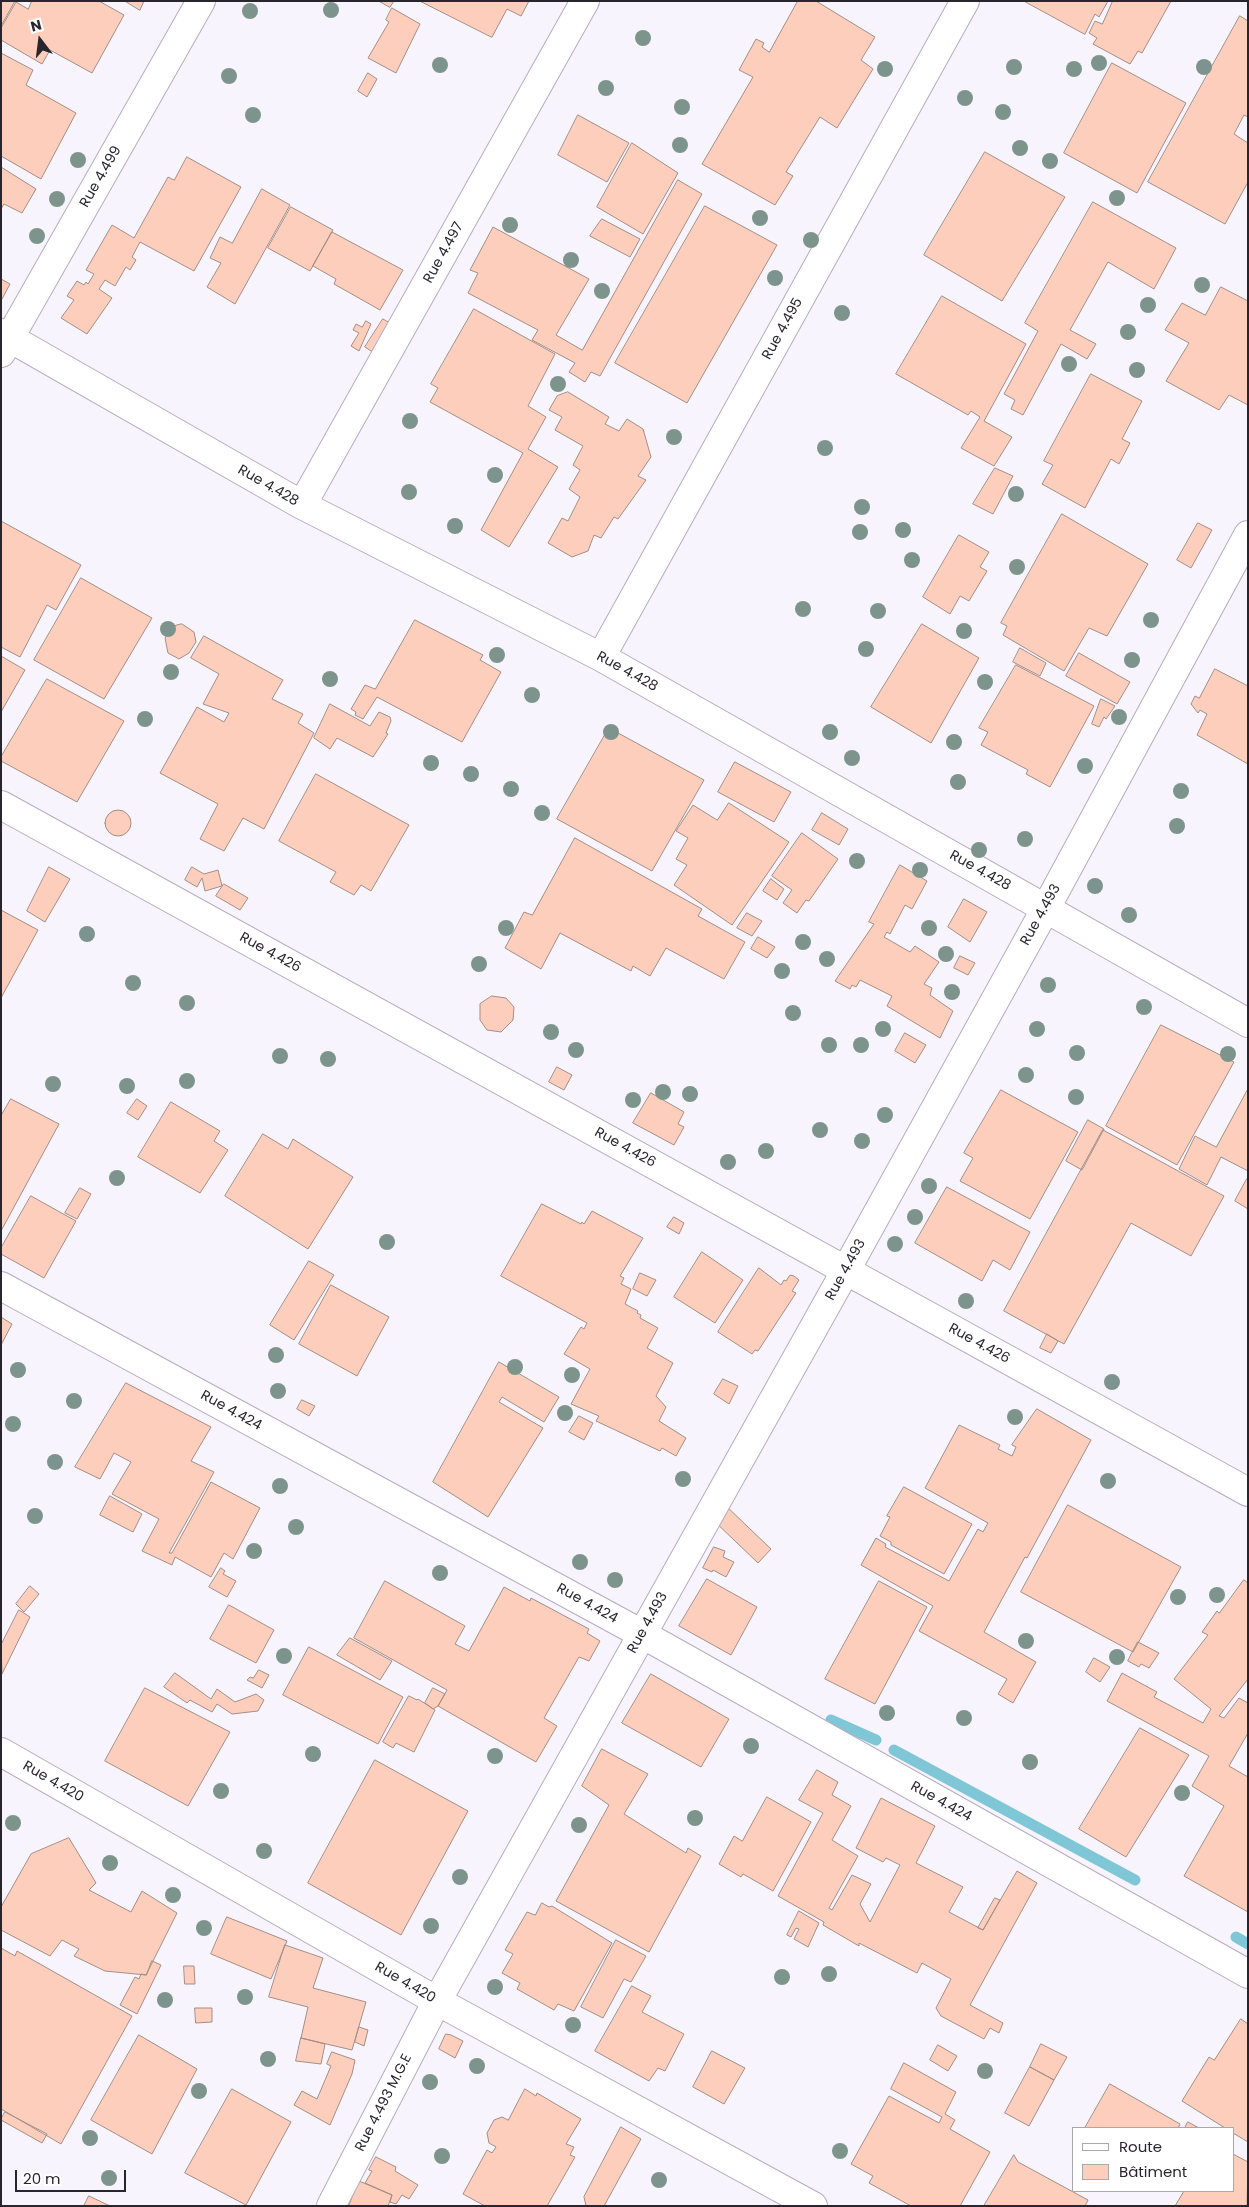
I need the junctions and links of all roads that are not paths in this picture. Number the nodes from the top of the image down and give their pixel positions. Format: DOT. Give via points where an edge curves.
graph roads {
  1 [pos="201,1"];
  2 [pos="585,1"];
  3 [pos="966,1"];
  4 [pos="4,341"];
  5 [pos="302,506"];
  6 [pos="1248,535"];
  7 [pos="601,657"];
  8 [pos="1,805"];
  9 [pos="1046,908"];
  10 [pos="1248,1023"];
  11 [pos="846,1270"];
  12 [pos="1,1286"];
  13 [pos="1248,1492"];
  14 [pos="642,1634"];
  15 [pos="1,1752"];
  16 [pos="1248,1974"];
  17 [pos="437,2001"];
  18 [pos="331,2206"];
  19 [pos="813,2206"];
  1 -- 4 [label="street, Rue 4.499"];
  2 -- 5 [label="street, Rue 4.497"];
  3 -- 7 [label="street, Rue 4.495"];
  4 -- 5 [label="street, Rue 4.428"];
  5 -- 7 [label="street, Rue 4.428"];
  6 -- 9 [label="street, Rue 4.493"];
  7 -- 9 [label="street, Rue 4.428"];
  8 -- 11 [label="street, Rue 4.426"];
  9 -- 10 [label="street, Rue 4.428"];
  9 -- 11 [label="street, Rue 4.493"];
  11 -- 13 [label="street, Rue 4.426"];
  11 -- 14 [label="street, Rue 4.493"];
  12 -- 14 [label="street, Rue 4.424"];
  14 -- 16 [label="street, Rue 4.424"];
  14 -- 17 [label="street, Rue 4.493"];
  15 -- 17 [label="street, Rue 4.420"];
  17 -- 18 [label="street, Rue 4.493 M.G.E"];
  17 -- 19 [label="street, Rue 4.420"];
}
